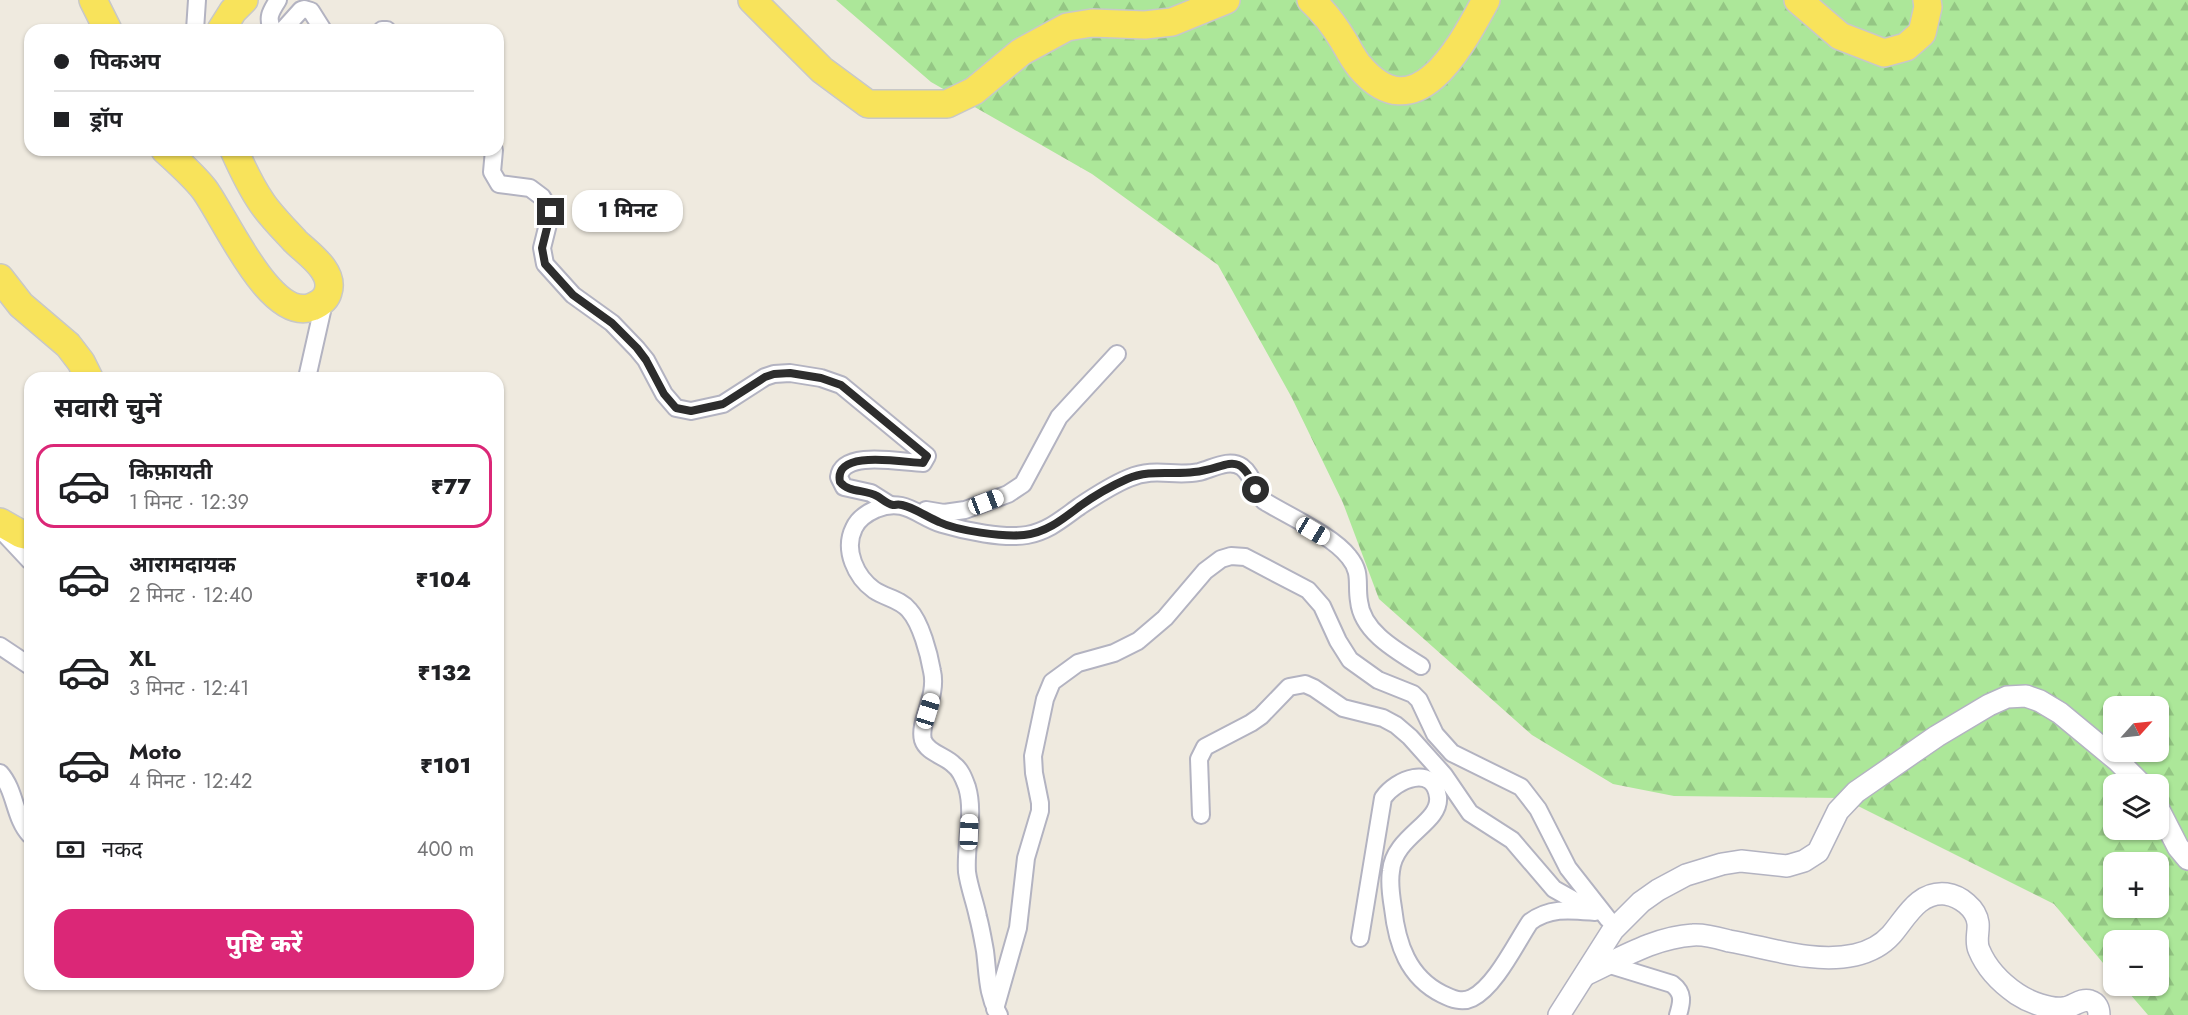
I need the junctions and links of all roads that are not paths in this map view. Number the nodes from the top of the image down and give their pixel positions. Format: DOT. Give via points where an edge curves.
graph roads {
  1 [pos="93,0"];
  2 [pos="197,0"];
  3 [pos="244,0"];
  4 [pos="278,0"];
  5 [pos="752,0"];
  6 [pos="1226,0"];
  7 [pos="1311,0"];
  8 [pos="1485,0"];
  9 [pos="1798,0"];
  10 [pos="1927,0"];
  11 [pos="105,24"];
  12 [pos="195,24"];
  13 [pos="225,24"];
  14 [pos="270,24"];
  15 [pos="288,24"];
  16 [pos="319,24"];
  17 [pos="171,156"];
  18 [pos="237,156"];
  19 [pos="493,156"];
  20 [pos="0,278"];
  21 [pos="326,298"];
  22 [pos="1117,354"];
  23 [pos="85,372"];
  24 [pos="308,372"];
  25 [pos="896,505"];
  26 [pos="0,522"];
  27 [pos="0,529"];
  28 [pos="24,535"];
  29 [pos="24,555"];
  30 [pos="0,646"];
  31 [pos="24,662"];
  32 [pos="1420,666"];
  33 [pos="0,773"];
  34 [pos="2131,774"];
  35 [pos="1201,815"];
  36 [pos="24,828"];
  37 [pos="2169,829"];
  38 [pos="2188,859"];
  39 [pos="1607,918"];
  40 [pos="1360,938"];
  41 [pos="1607,964"];
  42 [pos="1587,974"];
  43 [pos="997,1012"];
  44 [pos="1560,1015"];
  45 [pos="1678,1015"];
  46 [pos="2099,1015"];
  1 -- 11 [label="main road"];
  2 -- 12 [label="street"];
  3 -- 13 [label="main road"];
  4 -- 14 [label="street" via="269,16"];
  5 -- 6 [label="main road" via="822,70 868,104 947,104 974,91 1021,52 1067,27 1172,22"];
  7 -- 8 [label="main road" via="1360,67 1383,87 1403,92 1421,87 1441,70 1466,36"];
  9 -- 10 [label="main road" via="1840,36 1884,53 1906,47 1922,33"];
  15 -- 16 [label="street" via="304,9 311,11"];
  17 -- 21 [label="main road" via="203,188 276,298 287,306 307,309"];
  18 -- 21 [label="main road" via="262,204 326,275"];
  19 -- 25 [label="street" via="492,172 499,184 530,188 549,207 542,248 545,264 573,295 612,323 637,348 676,408 691,411 723,404 774,374 821,378 841,385 927,456 923,463 870,460 850,463 841,470 839,477 844,487 871,493"];
  20 -- 23 [label="main road" via="21,305 68,345"];
  21 -- 24 [label="street"];
  22 -- 25 [label="street" via="1059,417 1028,479 1017,489 954,512"];
  25 -- 32 [label="street" via="941,523 1002,535 1026,535 1064,520 1089,501 1138,475 1240,465 1264,501 1334,543 1348,556 1357,572 1359,606 1369,623 1386,644"];
  25 -- 43 [label="street" via="873,510 859,520 851,535 850,552 867,584 912,612 930,659 934,689 923,741 955,765 967,787 967,873 985,950 989,992"];
  26 -- 28 [label="main road"];
  27 -- 29 [label="street"];
  30 -- 31 [label="street"];
  33 -- 36 [label="street" via="10,788"];
  34 -- 39 [label="street" via="2060,713 2026,696 2007,697 1937,736 1856,792 1838,811 1818,852 1804,861 1787,866 1741,861 1704,868"];
  35 -- 39 [label="street" via="1199,759 1205,747 1261,716 1288,687 1305,684 1343,708 1396,725 1444,775 1470,813 1512,840 1554,889"];
  37 -- 38 [label="street"];
  39 -- 40 [label="street" via="1559,910 1539,915 1530,922 1490,983 1472,998 1451,999 1420,980 1410,968 1396,932 1390,872 1399,847 1438,806 1436,791 1416,777 1388,790 1383,798"];
  39 -- 42 [label="street"];
  39 -- 43 [label="street" via="1568,868 1539,808 1521,787 1452,753 1435,734 1413,694 1378,680 1350,660 1322,606 1308,590 1245,557 1231,556 1205,572 1165,618 1138,641 1078,663 1052,682 1033,756 1040,812 1026,858 1018,928"];
  41 -- 42 [label="street"];
  41 -- 45 [label="street" via="1672,984 1682,998"];
  41 -- 46 [label="street" via="1653,943 1696,935 1814,957 1857,955 1890,936 1913,906 1927,897 1945,894 1959,898 1971,908 1978,921 1978,948 1997,977 2018,995 2056,1008 2091,1001"];
  42 -- 44 [label="street"];
}
